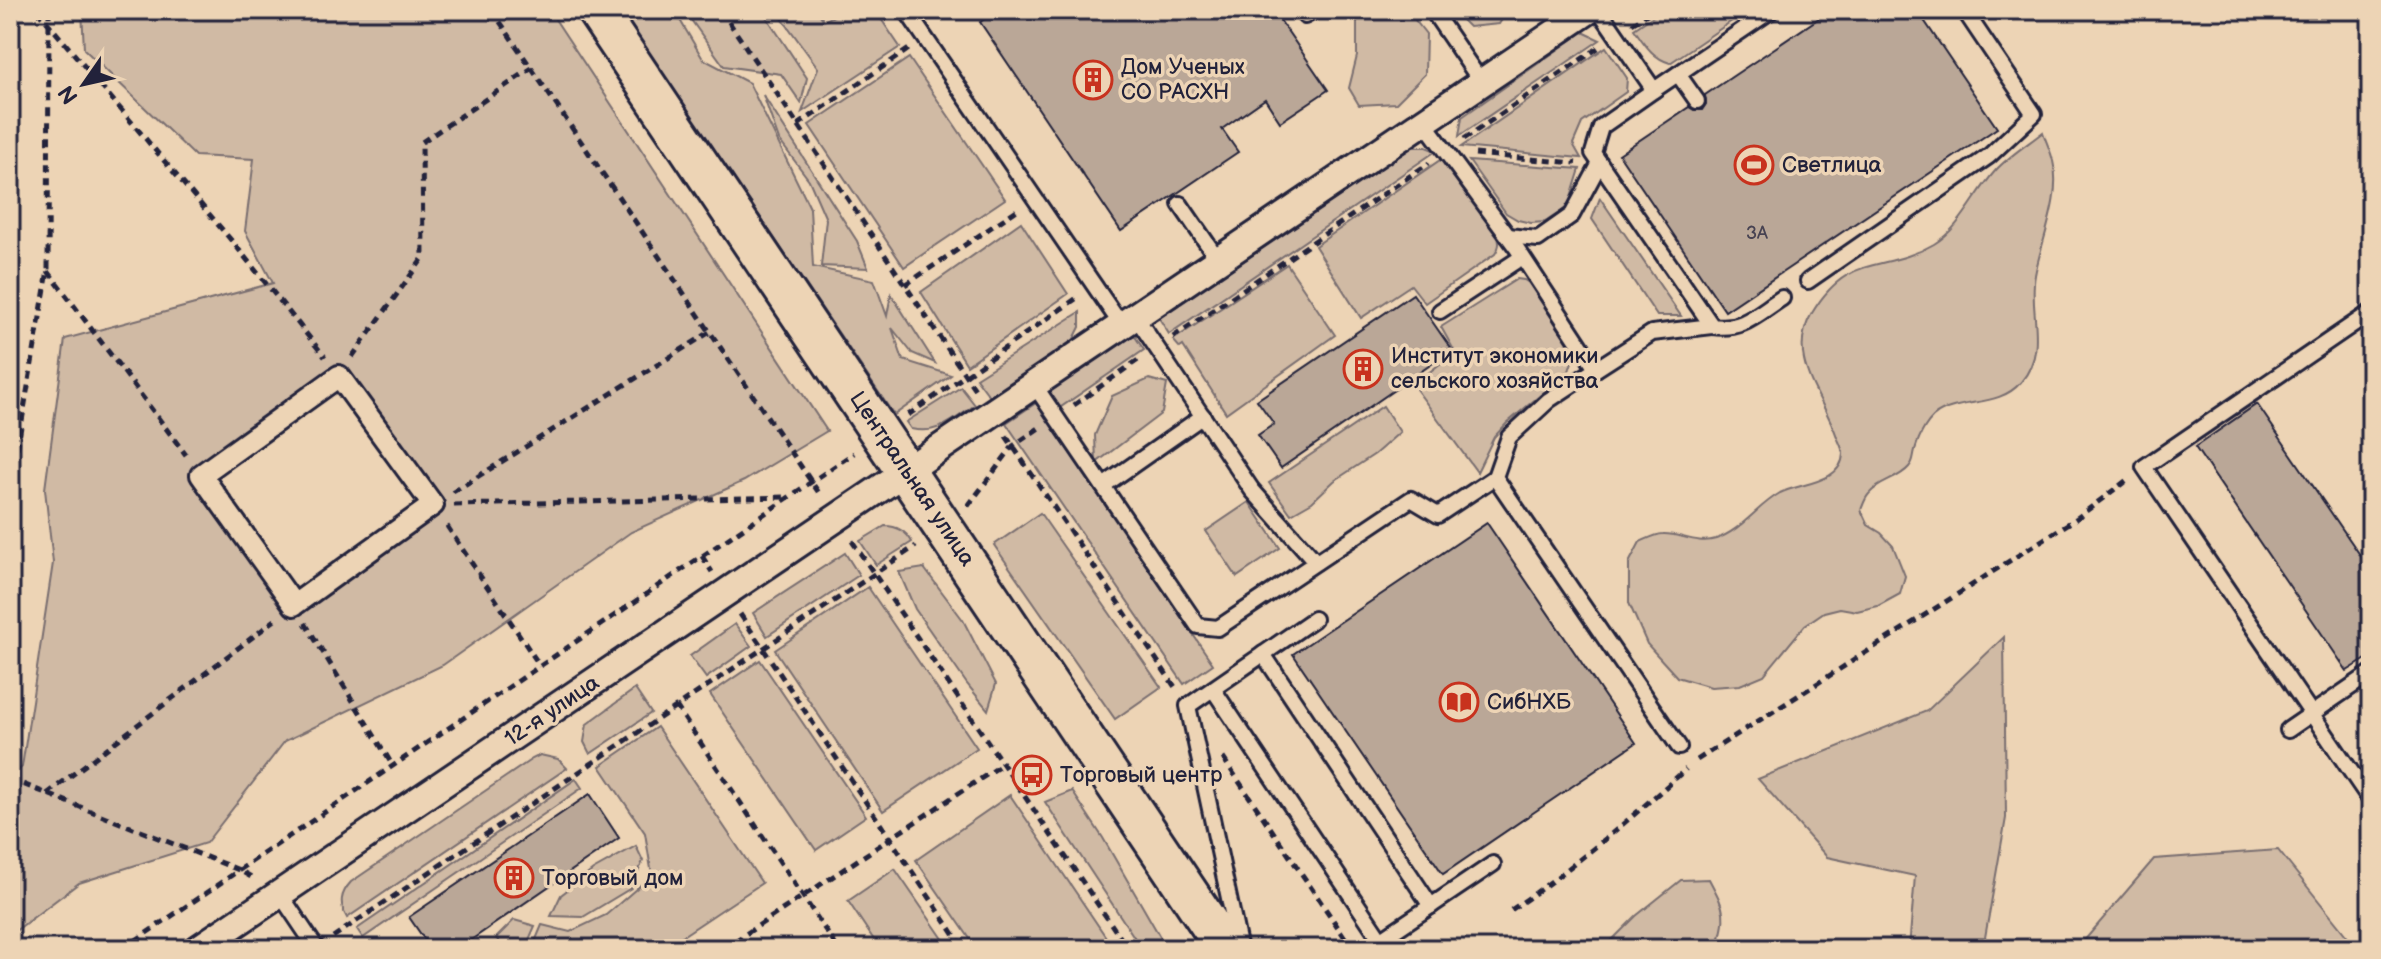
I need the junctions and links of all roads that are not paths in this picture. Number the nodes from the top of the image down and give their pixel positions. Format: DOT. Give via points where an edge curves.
graph roads {
  1 [pos="596,10"];
  2 [pos="906,10"];
  3 [pos="1432,10"];
  4 [pos="1589,10"];
  5 [pos="1599,10"];
  6 [pos="1772,10"];
  7 [pos="1964,10"];
  8 [pos="1678,74"];
  9 [pos="1482,83"];
  10 [pos="1654,90"];
  11 [pos="1697,101"];
  12 [pos="1424,122"];
  13 [pos="1600,163"];
  14 [pos="1180,204"];
  15 [pos="1508,236"];
  16 [pos="1522,257"];
  17 [pos="1219,261"];
  18 [pos="1808,281"];
  19 [pos="1782,298"];
  20 [pos="1440,311"];
  21 [pos="2371,312"];
  22 [pos="1129,322"];
  23 [pos="1712,326"];
  24 [pos="1596,369"];
  25 [pos="1035,386"];
  26 [pos="1203,416"];
  27 [pos="907,472"];
  28 [pos="1495,477"];
  29 [pos="1103,486"];
  30 [pos="1316,562"];
  31 [pos="294,605"];
  32 [pos="1314,619"];
  33 [pos="1263,654"];
  34 [pos="2371,673"];
  35 [pos="1213,689"];
  36 [pos="2311,714"];
  37 [pos="2288,730"];
  38 [pos="1679,747"];
  39 [pos="2371,801"];
  40 [pos="1493,864"];
  41 [pos="280,894"];
  42 [pos="1431,906"];
  43 [pos="1381,940"];
  44 [pos="198,949"];
  45 [pos="316,949"];
  46 [pos="1226,949"];
  47 [pos="1240,949"];
  48 [pos="1367,949"];
  1 -- 27 [label="main road, Центральная улица"];
  2 -- 22 [label="lane" via="1095,286"];
  3 -- 9 [label="lane"];
  4 -- 9 [label="street, 12-я улица"];
  5 -- 10 [label="lane"];
  6 -- 8 [label="lane"];
  7 -- 18 [label="lane" via="2034,114 1989,156"];
  8 -- 10 [label="lane"];
  8 -- 11 [label="lane"];
  9 -- 12 [label="street, 12-я улица"];
  10 -- 13 [label="lane" via="1601,127 1593,153"];
  12 -- 15 [label="lane"];
  12 -- 17 [label="street, 12-я улица"];
  13 -- 15 [label="lane" via="1572,215 1538,239"];
  13 -- 23 [label="lane"];
  14 -- 17 [label="lane"];
  15 -- 16 [label="lane"];
  16 -- 20 [label="lane"];
  16 -- 24 [label="lane"];
  17 -- 22 [label="street, 12-я улица"];
  19 -- 23 [label="lane" via="1738,326"];
  21 -- 36 [label="lane" via="2144,467"];
  22 -- 25 [label="street, 12-я улица"];
  22 -- 26 [label="lane" via="1157,348"];
  23 -- 24 [label="lane" via="1652,333"];
  24 -- 28 [label="lane" via="1549,400 1509,437"];
  25 -- 27 [label="street, 12-я улица"];
  25 -- 29 [label="lane"];
  26 -- 29 [label="lane"];
  26 -- 30 [label="lane" via="1252,490"];
  27 -- 41 [label="street, 12-я улица"];
  27 -- 46 [label="main road, Центральная улица"];
  28 -- 30 [label="lane" via="1438,515 1411,499"];
  28 -- 38 [label="lane"];
  29 -- 30 [label="lane" via="1198,626 1218,628"];
  31 -- 31 [label="street" via="201,475 339,376 433,505"];
  32 -- 33 [label="lane"];
  33 -- 35 [label="lane"];
  33 -- 42 [label="lane"];
  34 -- 36 [label="lane"];
  35 -- 43 [label="lane"];
  35 -- 47 [label="lane" via="1188,706"];
  36 -- 37 [label="lane"];
  36 -- 39 [label="lane"];
  40 -- 42 [label="lane"];
  41 -- 44 [label="street, 12-я улица"];
  41 -- 45 [label="lane"];
  42 -- 43 [label="lane"];
  43 -- 48 [label="lane"];
}
